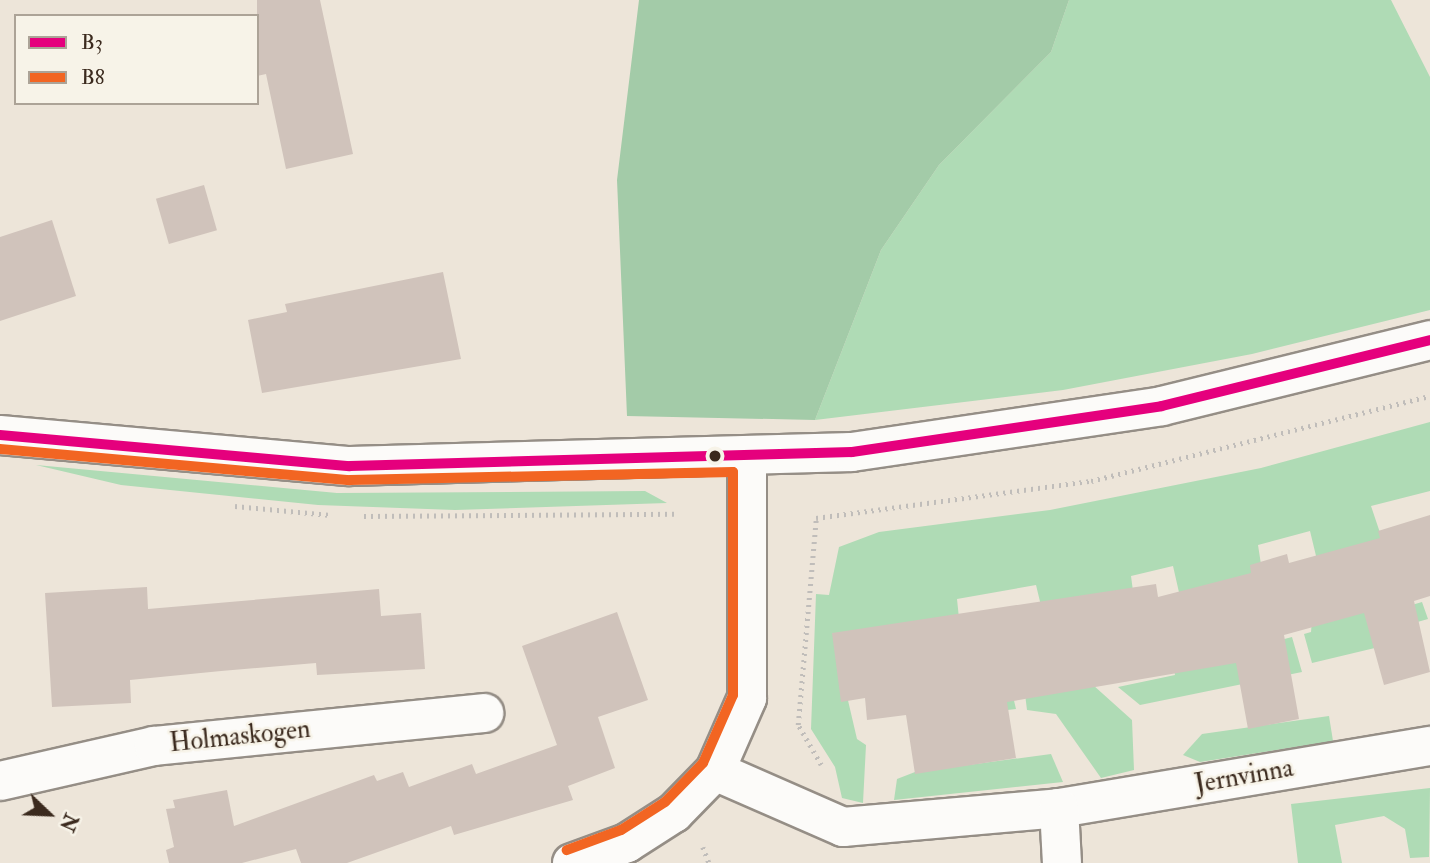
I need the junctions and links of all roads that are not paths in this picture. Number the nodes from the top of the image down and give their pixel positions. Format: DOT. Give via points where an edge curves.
graph roads {
  1 [pos="1430,340"];
  2 [pos="0,435"];
  3 [pos="747,458"];
  4 [pos="484,713"];
  5 [pos="1430,746"];
  6 [pos="715,771"];
  7 [pos="0,781"];
  8 [pos="1059,808"];
  9 [pos="572,863"];
  10 [pos="1062,863"];
  1 -- 3 [label="street" via="1162,406 852,452"];
  2 -- 3 [label="street" via="350,466"];
  3 -- 6 [label="street" via="747,698"];
  4 -- 7 [label="street, Holmaskogen" via="153,746"];
  5 -- 8 [label="street, Jernvinna"];
  6 -- 8 [label="street, Jernvinna" via="843,827"];
  6 -- 9 [label="street" via="674,813 627,843"];
  8 -- 10 [label="street"];
}
